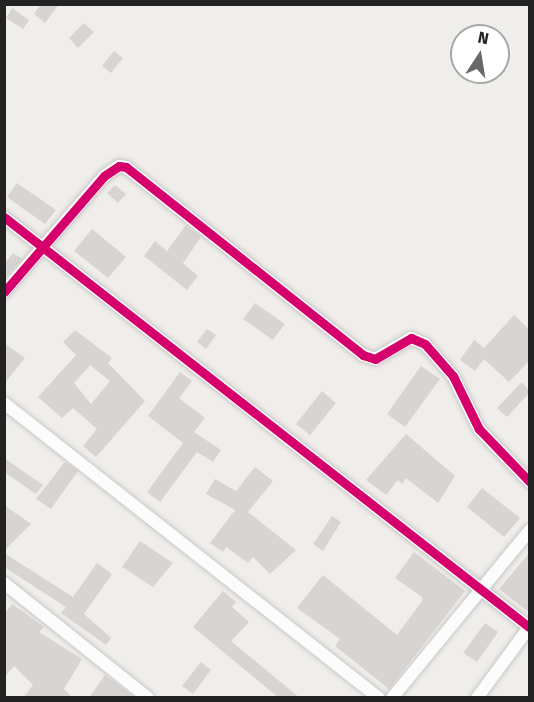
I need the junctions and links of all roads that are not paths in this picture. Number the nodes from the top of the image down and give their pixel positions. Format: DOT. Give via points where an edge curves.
graph roads {
  1 [pos="4,217"];
  2 [pos="41,245"];
  3 [pos="4,292"];
  4 [pos="4,403"];
  5 [pos="530,482"];
  6 [pos="530,530"];
  7 [pos="4,583"];
  8 [pos="480,590"];
  9 [pos="529,626"];
  10 [pos="148,698"];
  11 [pos="379,698"];
  12 [pos="392,698"];
  13 [pos="477,698"];
  1 -- 2 [label="street"];
  2 -- 3 [label="street"];
  2 -- 5 [label="street" via="104,176 119,166 126,167 363,355 375,359 411,338 425,344 453,376 479,429"];
  2 -- 8 [label="street"];
  4 -- 11 [label="street"];
  6 -- 8 [label="street"];
  7 -- 10 [label="street"];
  8 -- 9 [label="street"];
  8 -- 12 [label="street"];
  9 -- 13 [label="street"];
}
